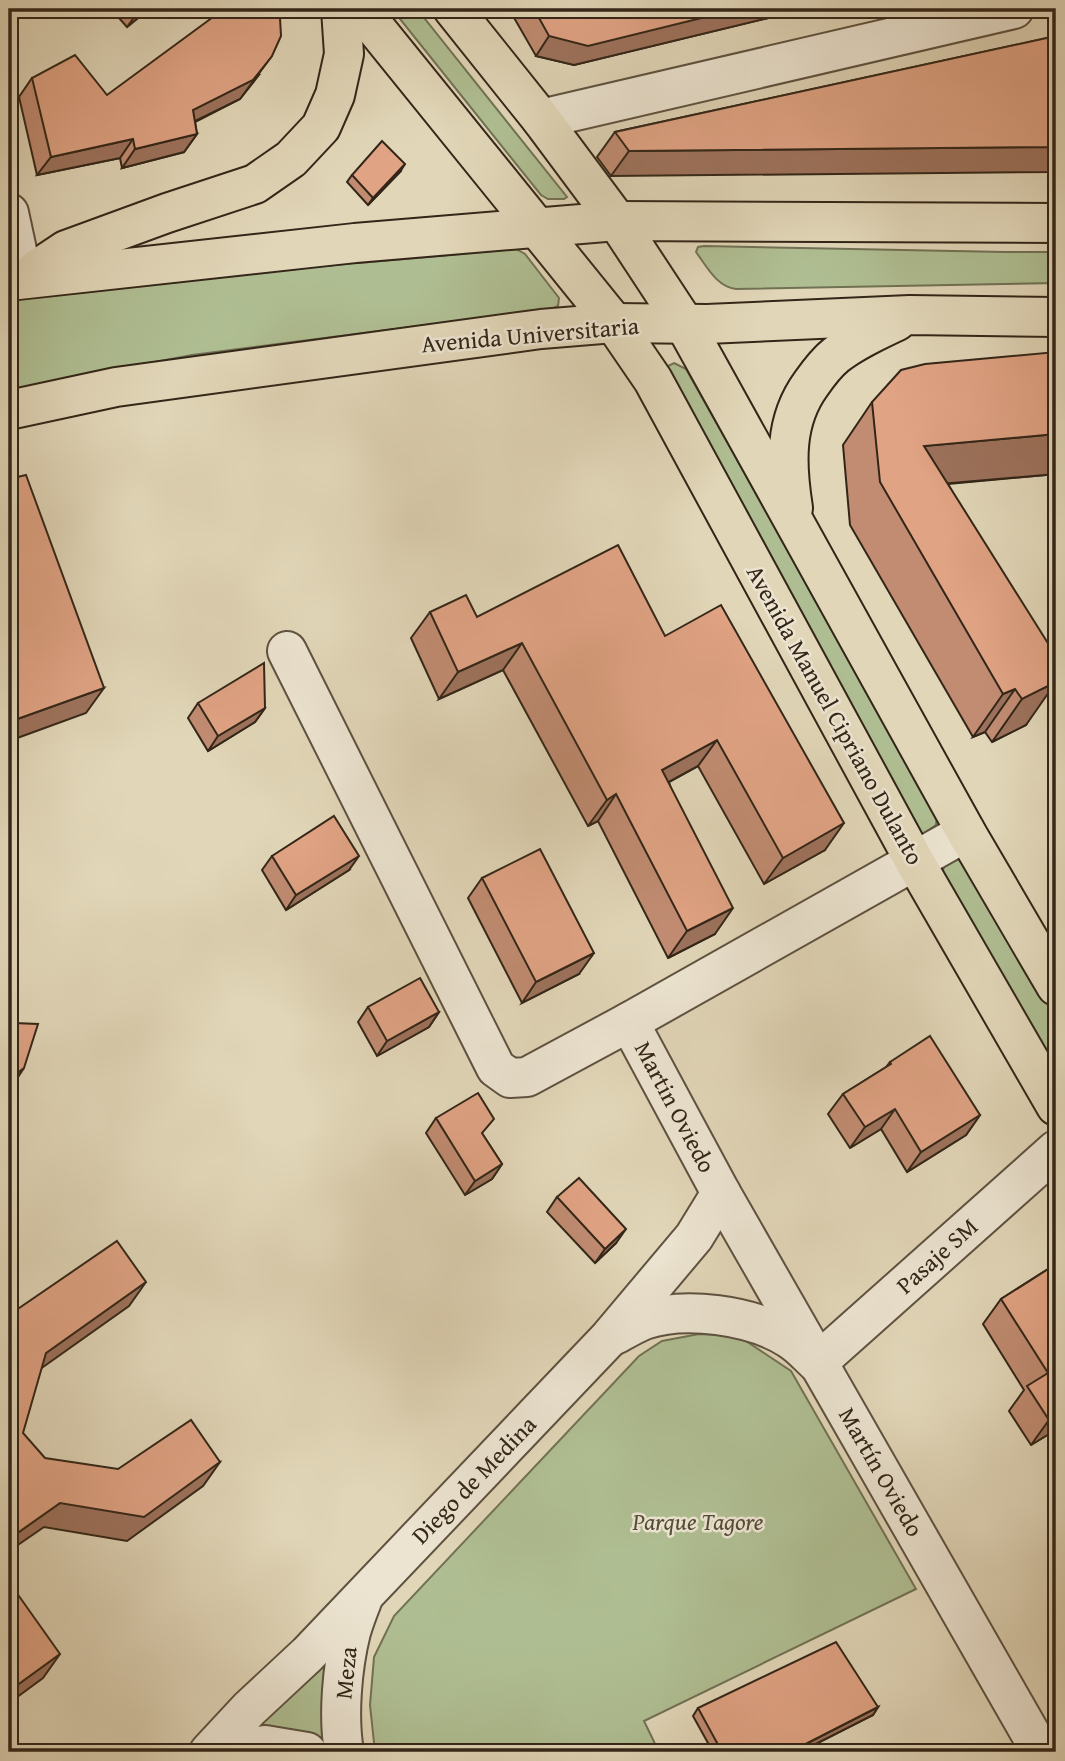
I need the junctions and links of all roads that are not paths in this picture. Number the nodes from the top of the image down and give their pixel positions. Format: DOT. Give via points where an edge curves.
graph roads {
  1 [pos="341,9"];
  2 [pos="360,9"];
  3 [pos="453,9"];
  4 [pos="1014,9"];
  5 [pos="541,119"];
  6 [pos="9,213"];
  7 [pos="617,221"];
  8 [pos="1056,223"];
  9 [pos="537,228"];
  10 [pos="16,279"];
  11 [pos="910,315"];
  12 [pos="1056,317"];
  13 [pos="614,323"];
  14 [pos="684,323"];
  15 [pos="9,410"];
  16 [pos="796,527"];
  17 [pos="287,651"];
  18 [pos="966,832"];
  19 [pos="915,862"];
  20 [pos="1056,986"];
  21 [pos="629,1022"];
  22 [pos="1056,1106"];
  23 [pos="1056,1150"];
  24 [pos="721,1193"];
  25 [pos="609,1338"];
  26 [pos="817,1363"];
  27 [pos="364,1596"];
  28 [pos="209,1752"];
  29 [pos="224,1752"];
  30 [pos="307,1752"];
  31 [pos="344,1752"];
  32 [pos="1041,1752"];
  1 -- 10 [label="main road" via="344,54 335,94 321,127 291,159 255,184 66,250"];
  2 -- 9 [label="main road, Avenida Manuel Cipriano Dulanto"];
  3 -- 5 [label="main road"];
  4 -- 5 [label="street"];
  5 -- 7 [label="main road"];
  6 -- 10 [label="street"];
  7 -- 8 [label="main road"];
  7 -- 9 [label="main road"];
  7 -- 14 [label="main road"];
  9 -- 10 [label="main road"];
  9 -- 13 [label="main road, Avenida Manuel Cipriano Dulanto"];
  11 -- 12 [label="main road, Avenida Universitaria"];
  11 -- 14 [label="main road, Avenida Universitaria"];
  11 -- 16 [label="main road" via="834,356 800,401 788,455"];
  13 -- 14 [label="main road, Avenida Universitaria"];
  13 -- 15 [label="main road, Avenida Universitaria" via="116,387"];
  13 -- 19 [label="main road, Avenida Manuel Cipriano Dulanto" via="653,380"];
  14 -- 16 [label="main road"];
  16 -- 18 [label="main road"];
  17 -- 21 [label="street" via="496,1068 510,1078 527,1077"];
  18 -- 19 [label="street"];
  18 -- 20 [label="main road"];
  19 -- 21 [label="street"];
  19 -- 22 [label="main road, Avenida Manuel Cipriano Dulanto"];
  21 -- 24 [label="street, Martin Oviedo"];
  23 -- 26 [label="street, Pasaje SM"];
  24 -- 25 [label="street, Diego de Medina" via="694,1237"];
  24 -- 26 [label="street, Martín Oviedo"];
  25 -- 26 [label="street" via="644,1320 702,1313 766,1327 790,1338"];
  25 -- 27 [label="street, Diego de Medina"];
  26 -- 32 [label="street, Martín Oviedo"];
  27 -- 28 [label="street, Diego de Medina"];
  27 -- 31 [label="street, Meza" via="346,1661"];
  29 -- 30 [label="street" via="265,1745"];
}
